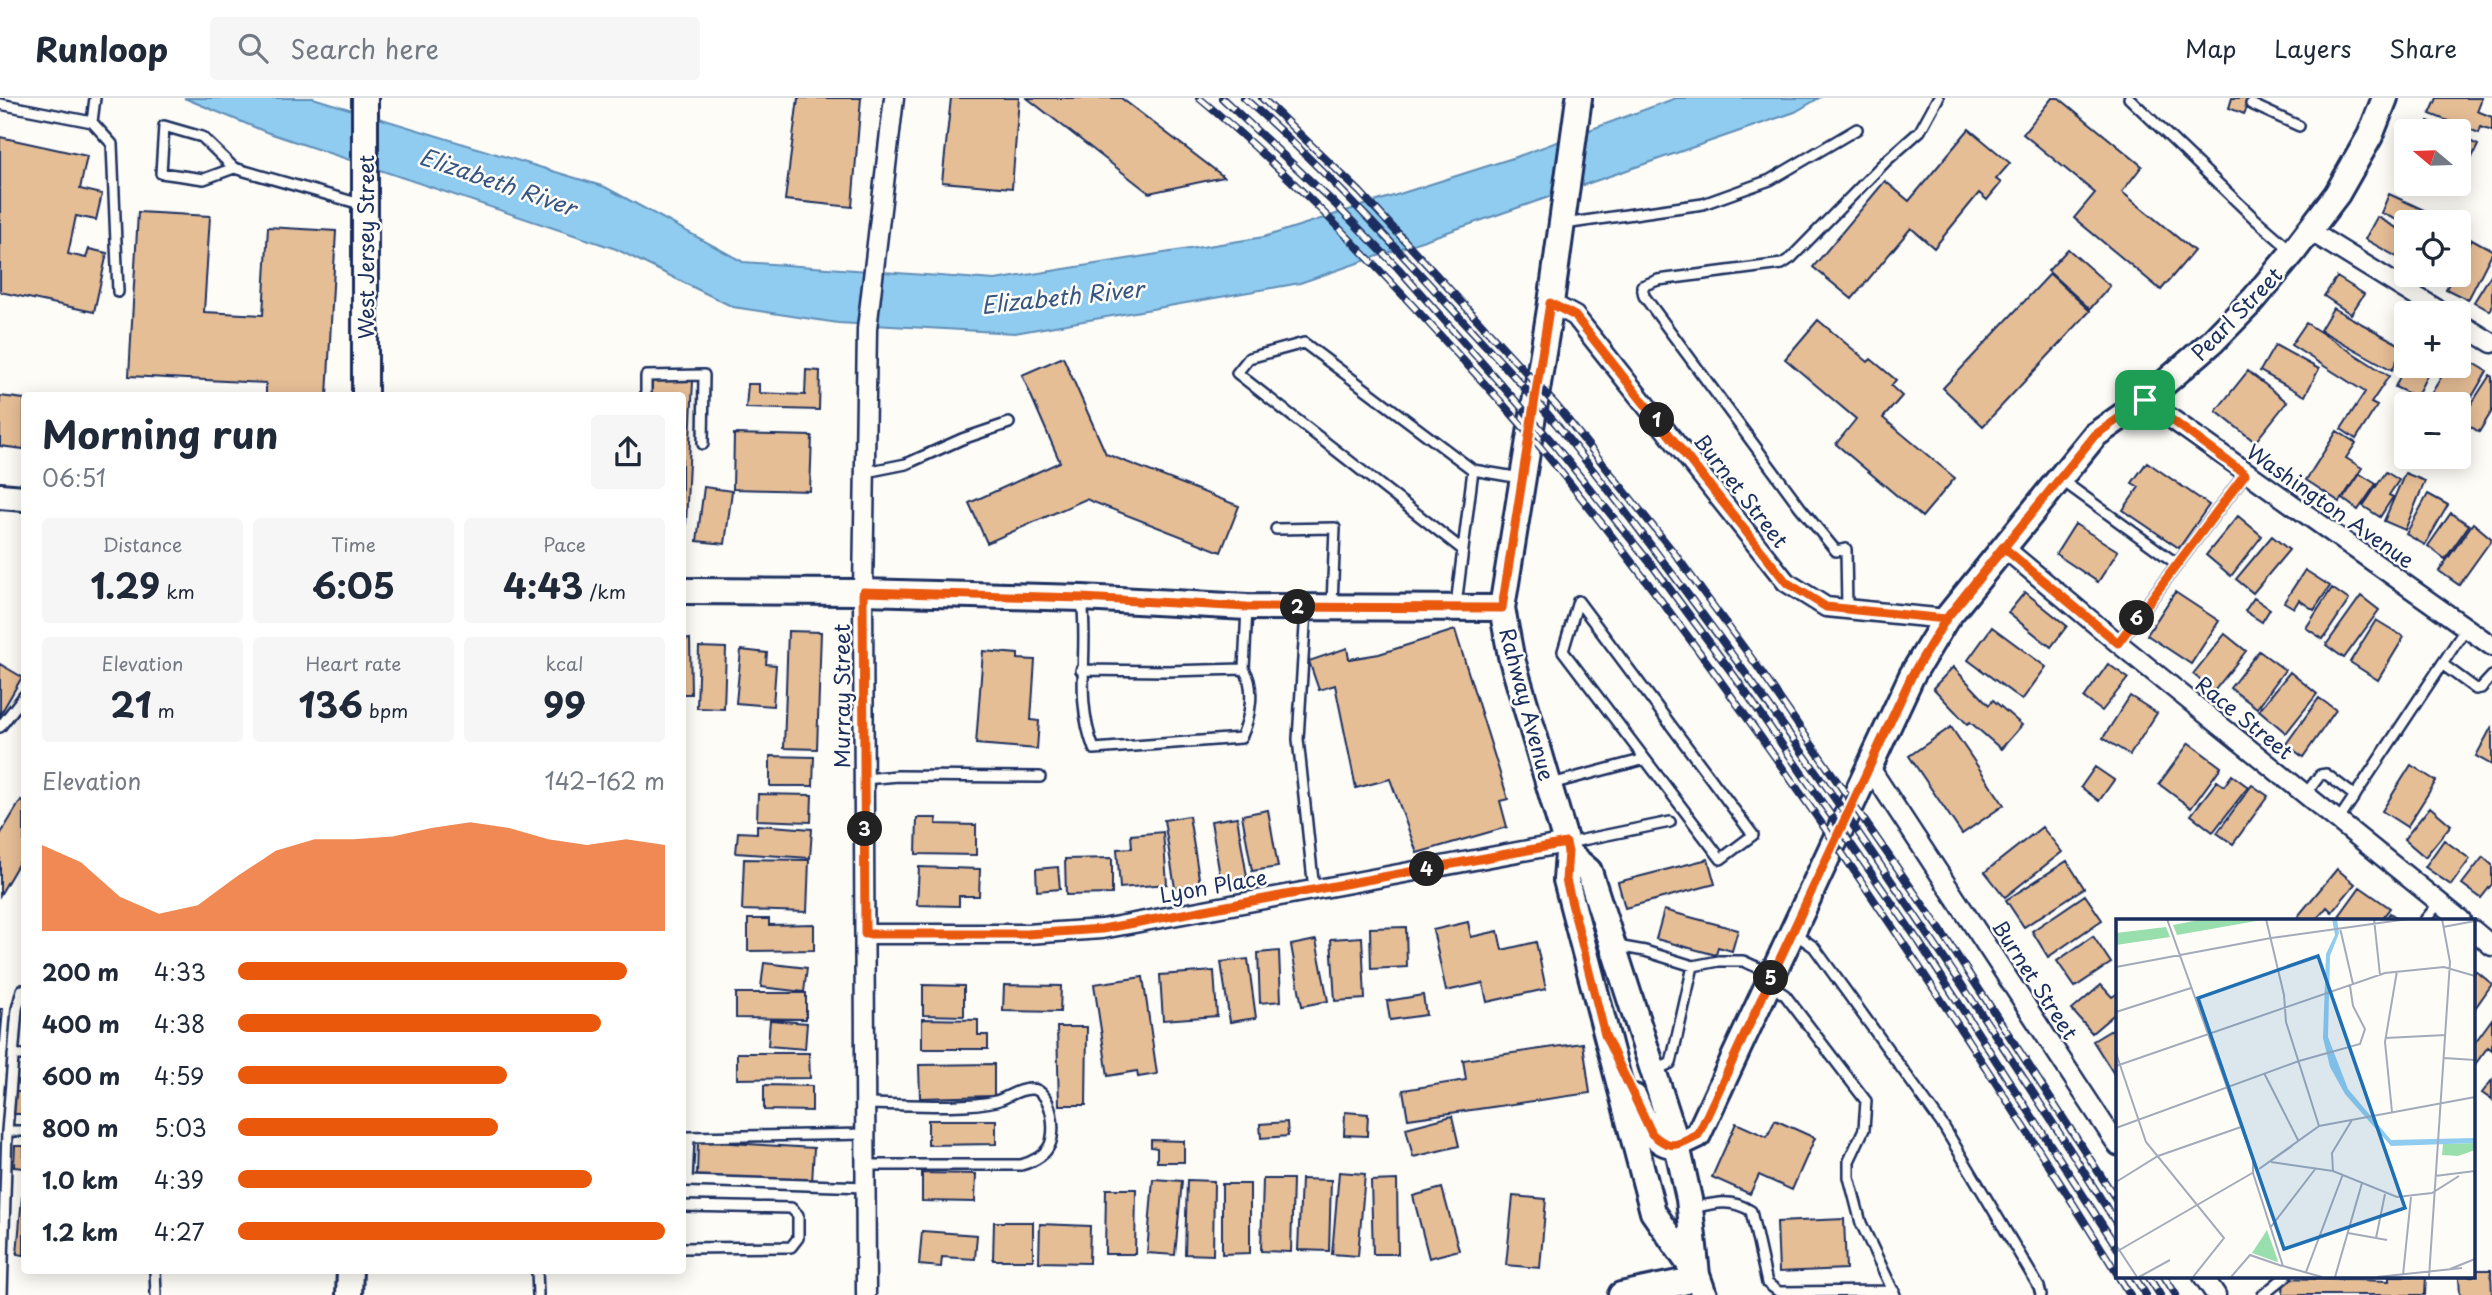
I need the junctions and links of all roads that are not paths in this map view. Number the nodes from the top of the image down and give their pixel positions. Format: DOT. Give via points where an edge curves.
graph roads {
  1 [pos="95,98"];
  2 [pos="894,98"];
  3 [pos="1938,98"];
  4 [pos="2129,98"];
  5 [pos="2385,98"];
  6 [pos="365,103"];
  7 [pos="0,104"];
  8 [pos="2251,104"];
  9 [pos="1577,110"];
  10 [pos="92,122"];
  11 [pos="2299,126"];
  12 [pos="1857,129"];
  13 [pos="234,168"];
  14 [pos="365,205"];
  15 [pos="1562,224"];
  16 [pos="2310,231"];
  17 [pos="2293,252"];
  18 [pos="118,292"];
  19 [pos="2424,301"];
  20 [pos="1550,303"];
  21 [pos="2471,330"];
  22 [pos="2492,343"];
  23 [pos="365,392"];
  24 [pos="646,392"];
  25 [pos="2145,400"];
  26 [pos="1009,423"];
  27 [pos="704,444"];
  28 [pos="1473,470"];
  29 [pos="866,472"];
  30 [pos="2245,474"];
  31 [pos="1523,478"];
  32 [pos="2059,478"];
  33 [pos="0,496"];
  34 [pos="21,498"];
  35 [pos="1276,529"];
  36 [pos="2003,547"];
  37 [pos="1463,550"];
  38 [pos="2177,564"];
  39 [pos="686,591"];
  40 [pos="863,592"];
  41 [pos="1082,598"];
  42 [pos="1247,607"];
  43 [pos="1306,607"];
  44 [pos="1332,607"];
  45 [pos="1455,607"];
  46 [pos="1502,608"];
  47 [pos="1847,609"];
  48 [pos="1946,619"];
  49 [pos="2466,628"];
  50 [pos="2118,643"];
  51 [pos="2492,646"];
  52 [pos="2441,664"];
  53 [pos="1244,669"];
  54 [pos="1082,670"];
  55 [pos="2492,676"];
  56 [pos="21,700"];
  57 [pos="0,727"];
  58 [pos="1645,759"];
  59 [pos="1870,768"];
  60 [pos="1041,777"];
  61 [pos="864,779"];
  62 [pos="1550,785"];
  63 [pos="2305,795"];
  64 [pos="2355,796"];
  65 [pos="2338,821"];
  66 [pos="1670,822"];
  67 [pos="1567,848"];
  68 [pos="1314,890"];
  69 [pos="2439,903"];
  70 [pos="2426,919"];
  71 [pos="2459,919"];
  72 [pos="2474,931"];
  73 [pos="1793,932"];
  74 [pos="865,934"];
  75 [pos="1612,946"];
  76 [pos="2492,946"];
  77 [pos="1693,966"];
  78 [pos="1771,979"];
  79 [pos="21,994"];
  80 [pos="1605,1035"];
  81 [pos="13,1055"];
  82 [pos="21,1055"];
  83 [pos="1652,1072"];
  84 [pos="866,1104"];
  85 [pos="7,1131"];
  86 [pos="21,1131"];
  87 [pos="866,1134"];
  88 [pos="686,1138"];
  89 [pos="2116,1143"];
  90 [pos="1677,1145"];
  91 [pos="866,1165"];
  92 [pos="866,1187"];
  93 [pos="686,1206"];
  94 [pos="1690,1208"];
  95 [pos="686,1248"];
  96 [pos="155,1274"];
  97 [pos="350,1274"];
  98 [pos="537,1274"];
  99 [pos="2204,1278"];
  100 [pos="2284,1278"];
  101 [pos="1700,1285"];
  102 [pos="1895,1293"];
  103 [pos="2,1295"];
  104 [pos="156,1295"];
  105 [pos="349,1295"];
  106 [pos="538,1295"];
  107 [pos="866,1295"];
  108 [pos="1621,1295"];
  109 [pos="2041,1295"];
  110 [pos="2216,1295"];
  111 [pos="2263,1295"];
  1 -- 10 [label="lane"];
  2 -- 29 [label="street, Murray Street" via="867,329"];
  3 -- 47 [label="lane" via="1920,131 1782,264 1642,286 1644,296 1800,507 1836,551 1846,549"];
  4 -- 17 [label="lane"];
  5 -- 16 [label="main road, Pearl Street" via="2370,136"];
  6 -- 14 [label="main road, West Jersey Street"];
  7 -- 10 [label="lane"];
  8 -- 11 [label="lane"];
  9 -- 15 [label="main road, Rahway Avenue"];
  10 -- 18 [label="lane" via="112,145"];
  12 -- 15 [label="lane" via="1770,180 1703,205"];
  13 -- 13 [label="lane" via="202,137 164,127 160,173 204,179"];
  13 -- 14 [label="lane"];
  14 -- 23 [label="main road, West Jersey Street"];
  15 -- 20 [label="main road, Rahway Avenue"];
  16 -- 17 [label="main road, Pearl Street"];
  16 -- 19 [label="street"];
  17 -- 25 [label="main road, Pearl Street" via="2212,342"];
  20 -- 31 [label="main road, Rahway Avenue"];
  20 -- 47 [label="street, Burnet Street" via="1575,316 1786,582 1826,607"];
  21 -- 22 [label="street"];
  24 -- 27 [label="lane" via="646,376 704,375"];
  25 -- 30 [label="street, Washington Avenue"];
  25 -- 32 [label="main road, Pearl Street" via="2095,435"];
  26 -- 29 [label="lane" via="906,464"];
  28 -- 31 [label="lane"];
  28 -- 37 [label="lane"];
  28 -- 37 [label="lane" via="1304,343 1249,358 1237,373"];
  29 -- 40 [label="street, Murray Street"];
  30 -- 38 [label="lane"];
  30 -- 49 [label="street, Washington Avenue"];
  31 -- 46 [label="main road, Rahway Avenue"];
  32 -- 36 [label="main road, Pearl Street"];
  32 -- 38 [label="lane"];
  33 -- 34 [label="main road"];
  35 -- 44 [label="lane" via="1335,528"];
  36 -- 48 [label="main road, Pearl Street"];
  36 -- 50 [label="street, Race Street"];
  37 -- 45 [label="lane"];
  38 -- 50 [label="lane"];
  39 -- 40 [label="main road"];
  40 -- 41 [label="main road"];
  40 -- 61 [label="street, Murray Street"];
  41 -- 42 [label="main road"];
  41 -- 54 [label="lane"];
  42 -- 43 [label="main road"];
  42 -- 53 [label="lane"];
  43 -- 44 [label="main road"];
  43 -- 68 [label="lane" via="1298,739"];
  44 -- 45 [label="main road"];
  45 -- 46 [label="main road"];
  46 -- 62 [label="main road, Rahway Avenue" via="1511,656"];
  47 -- 48 [label="street, Burnet Street"];
  48 -- 59 [label="main road, Pearl Street" via="1912,675"];
  49 -- 51 [label="street, Washington Avenue"];
  49 -- 52 [label="lane"];
  50 -- 63 [label="street, Race Street"];
  52 -- 55 [label="lane" via="2476,689"];
  52 -- 64 [label="lane"];
  53 -- 54 [label="lane"];
  53 -- 54 [label="lane" via="1250,679 1249,722 1241,738 1094,749 1085,726"];
  56 -- 57 [label="lane"];
  58 -- 58 [label="lane" via="1721,859 1752,835 1578,601 1563,651"];
  58 -- 62 [label="lane"];
  59 -- 73 [label="main road, Pearl Street"];
  59 -- 89 [label="street, Burnet Street"];
  60 -- 61 [label="lane"];
  61 -- 74 [label="street, Murray Street"];
  62 -- 67 [label="main road, Rahway Avenue"];
  63 -- 64 [label="lane" via="2320,775 2326,774"];
  63 -- 65 [label="street, Race Street"];
  64 -- 65 [label="lane"];
  65 -- 69 [label="street, Race Street"];
  66 -- 67 [label="lane"];
  67 -- 68 [label="street, Lyon Place"];
  67 -- 75 [label="main road, Rahway Avenue" via="1589,872"];
  67 -- 80 [label="main road, Rahway Avenue" via="1566,880"];
  68 -- 74 [label="street, Lyon Place" via="1102,929"];
  69 -- 70 [label="lane"];
  69 -- 71 [label="street, Race Street"];
  72 -- 76 [label="street"];
  73 -- 78 [label="main road, Pearl Street"];
  73 -- 109 [label="lane" via="1814,947 1944,1127"];
  74 -- 84 [label="street, Murray Street"];
  75 -- 77 [label="lane"];
  75 -- 83 [label="main road, Rahway Avenue"];
  77 -- 78 [label="lane" via="1743,961"];
  77 -- 83 [label="lane" via="1671,1063"];
  78 -- 90 [label="main road, Pearl Street" via="1698,1135"];
  78 -- 102 [label="lane" via="1866,1101 1864,1129 1849,1161 1849,1177 1861,1223"];
  79 -- 81 [label="lane"];
  80 -- 90 [label="main road" via="1652,1134 1662,1143"];
  80 -- 101 [label="main road, Rahway Avenue" via="1653,1212"];
  81 -- 82 [label="lane"];
  81 -- 85 [label="lane"];
  83 -- 90 [label="main road, Rahway Avenue"];
  84 -- 87 [label="street, Murray Street"];
  84 -- 91 [label="lane" via="995,1101 1033,1088 1043,1094 1054,1132 1049,1148 1021,1165"];
  85 -- 86 [label="lane"];
  85 -- 103 [label="lane"];
  87 -- 88 [label="lane"];
  87 -- 91 [label="street, Murray Street"];
  88 -- 92 [label="lane" via="687,1181"];
  90 -- 94 [label="main road, Rahway Avenue"];
  91 -- 92 [label="street, Murray Street"];
  92 -- 107 [label="street, Murray Street"];
  93 -- 95 [label="lane" via="791,1208 798,1216 798,1238 791,1247"];
  94 -- 101 [label="main road, Rahway Avenue"];
  94 -- 102 [label="lane" via="1720,1201 1739,1203 1751,1211 1767,1283 1779,1292"];
  96 -- 104 [label="lane"];
  97 -- 105 [label="main road"];
  98 -- 106 [label="lane"];
  99 -- 110 [label="street"];
  100 -- 111 [label="lane"];
  101 -- 108 [label="main road" via="1683,1282"];
}
